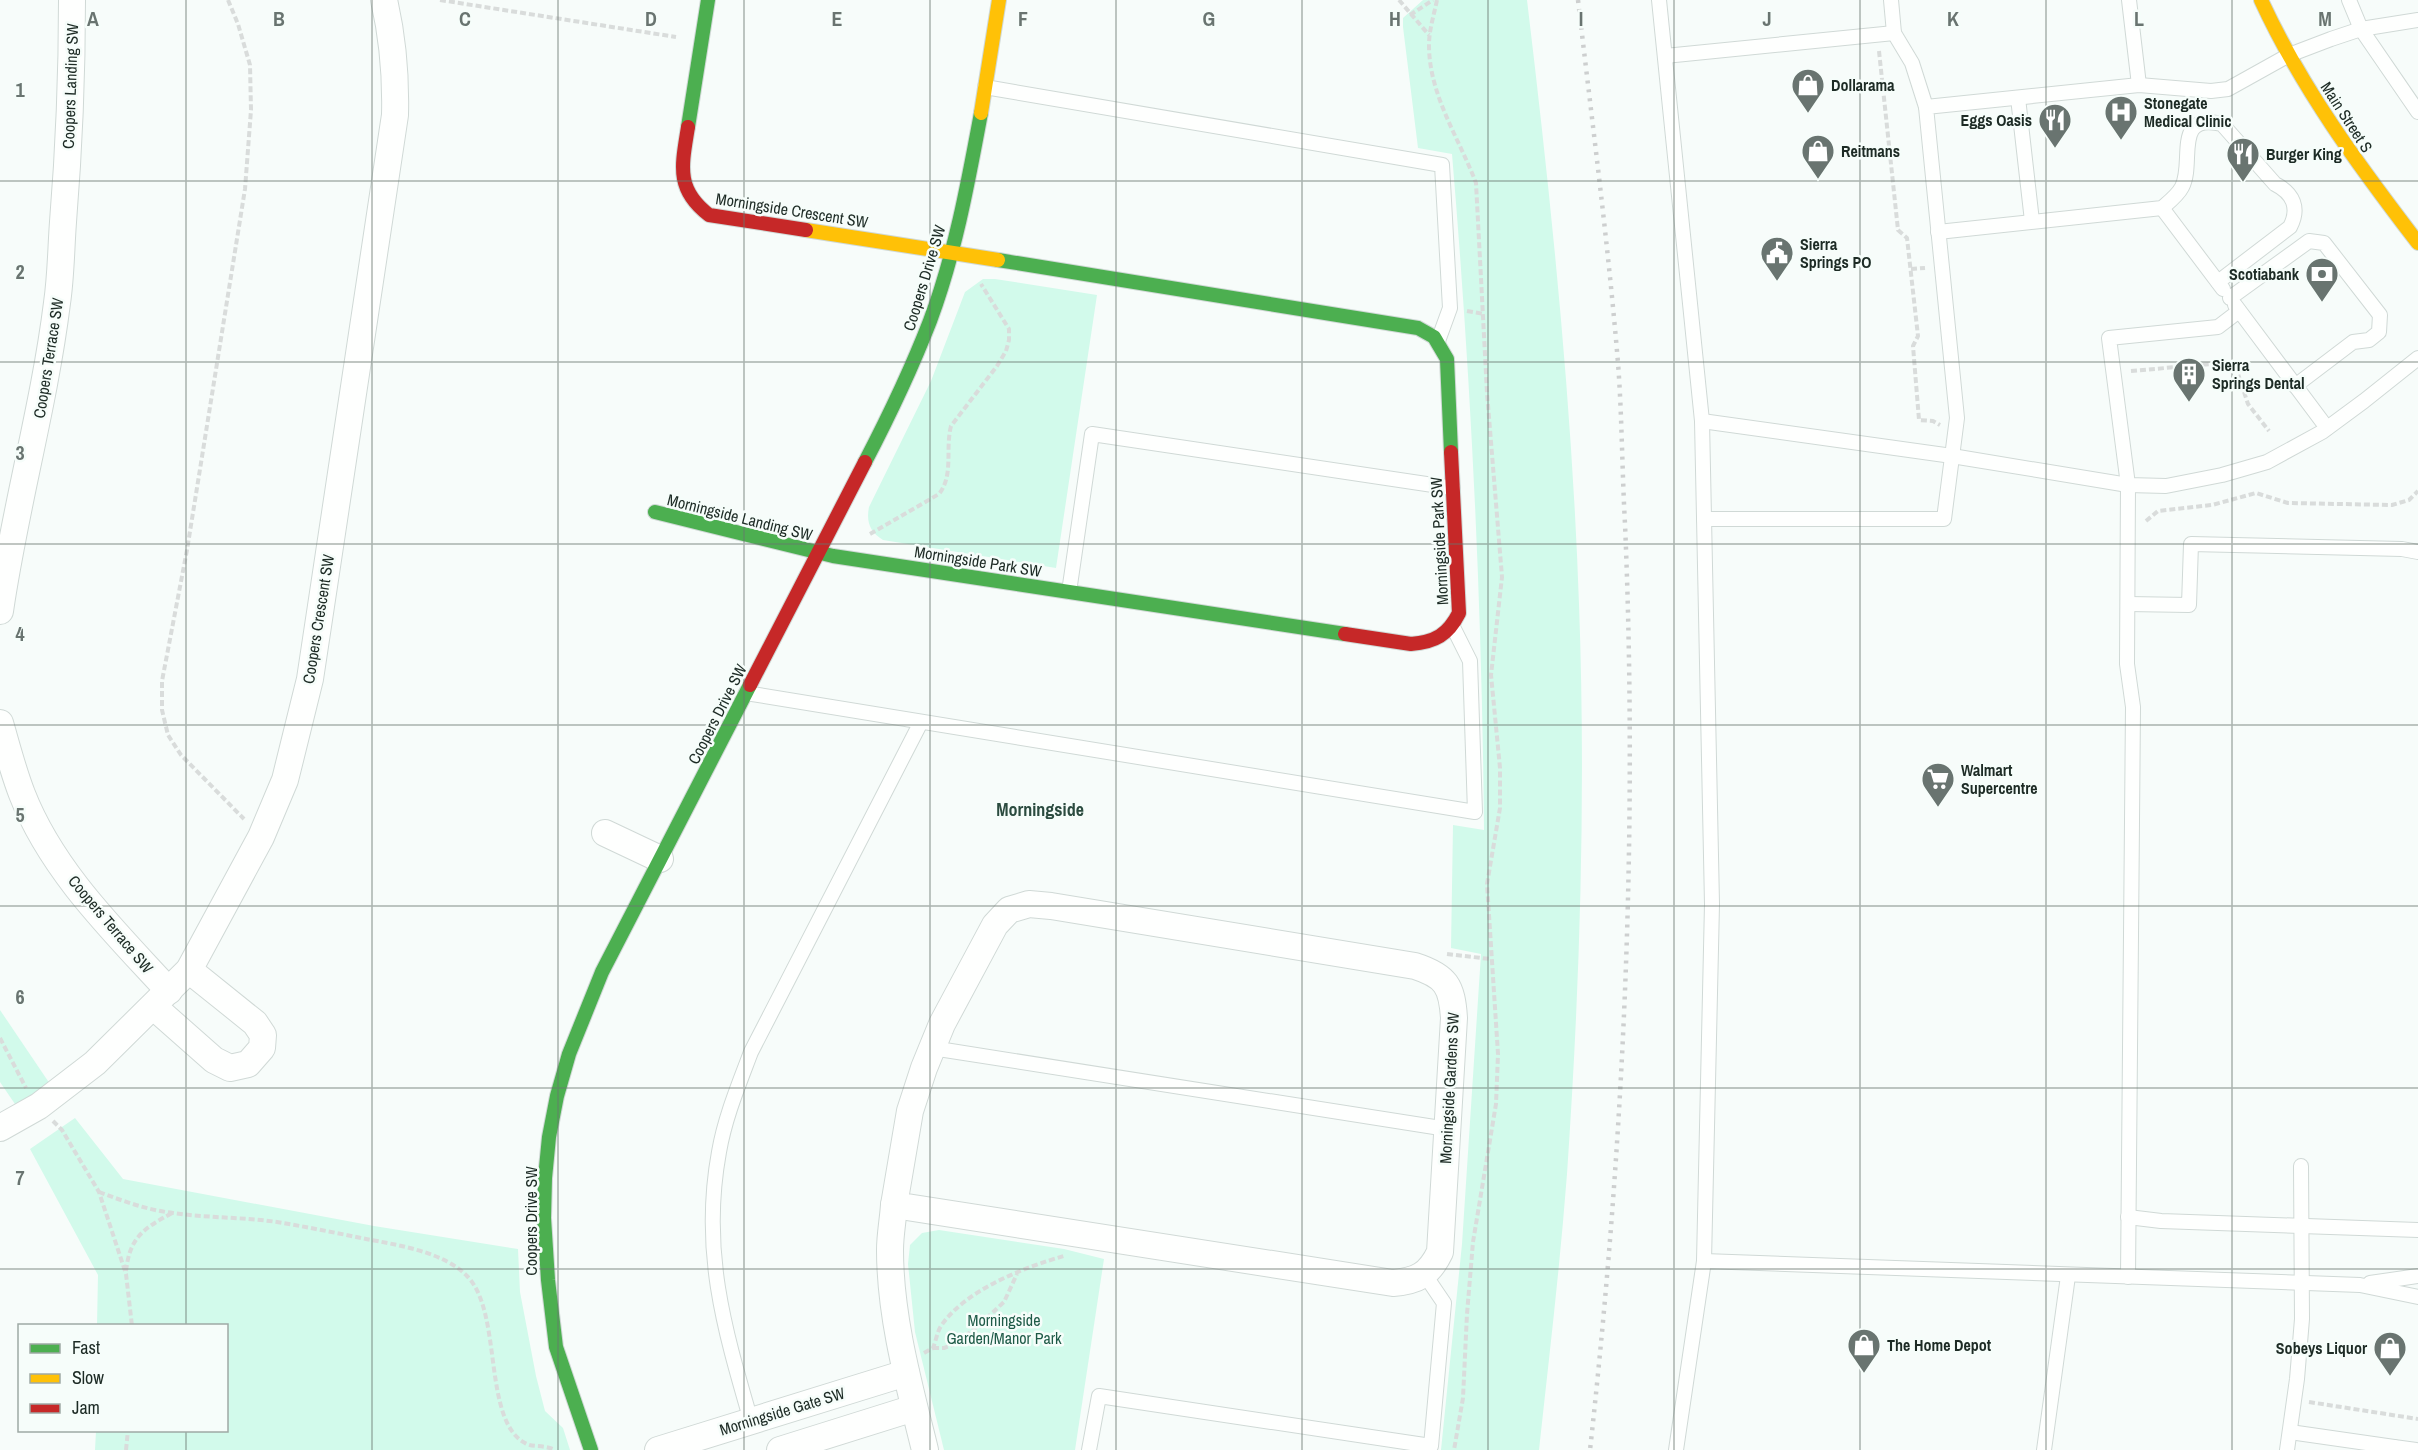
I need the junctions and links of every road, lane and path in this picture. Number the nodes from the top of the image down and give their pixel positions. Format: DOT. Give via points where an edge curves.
graph roads {
  1 [pos="72,0"];
  2 [pos="228,0"];
  3 [pos="384,0"];
  4 [pos="440,0"];
  5 [pos="708,0"];
  6 [pos="999,0"];
  7 [pos="1399,0"];
  8 [pos="1433,0"];
  9 [pos="1659,0"];
  10 [pos="1891,0"];
  11 [pos="2129,0"];
  12 [pos="2261,0"];
  13 [pos="2349,0"];
  14 [pos="1410,15"];
  15 [pos="2418,20"];
  16 [pos="2361,29"];
  17 [pos="1894,33"];
  18 [pos="1430,36"];
  19 [pos="701,41"];
  20 [pos="1878,49"];
  21 [pos="2289,55"];
  22 [pos="1665,56"];
  23 [pos="2139,85"];
  24 [pos="985,87"];
  25 [pos="2413,95"];
  26 [pos="2018,98"];
  27 [pos="1926,107"];
  28 [pos="2418,112"];
  29 [pos="67,173"];
  30 [pos="2162,208"];
  31 [pos="2032,221"];
  32 [pos="1938,232"];
  33 [pos="2418,243"];
  34 [pos="951,252"];
  35 [pos="945,274"];
  36 [pos="2218,282"];
  37 [pos="2230,298"];
  38 [pos="2239,311"];
  39 [pos="1438,340"];
  40 [pos="2418,358"];
  41 [pos="2131,382"];
  42 [pos="2295,386"];
  43 [pos="1702,421"];
  44 [pos="1944,426"];
  45 [pos="2327,428"];
  46 [pos="2269,431"];
  47 [pos="1952,456"];
  48 [pos="2128,485"];
  49 [pos="1453,488"];
  50 [pos="2418,491"];
  51 [pos="655,512"];
  52 [pos="1704,519"];
  53 [pos="2128,540"];
  54 [pos="2418,552"];
  55 [pos="817,553"];
  56 [pos="833,556"];
  57 [pos="1069,591"];
  58 [pos="2128,604"];
  59 [pos="0,611"];
  60 [pos="1453,627"];
  61 [pos="746,693"];
  62 [pos="921,722"];
  63 [pos="0,723"];
  64 [pos="249,824"];
  65 [pos="605,833"];
  66 [pos="660,859"];
  67 [pos="1490,958"];
  68 [pos="189,970"];
  69 [pos="1432,972"];
  70 [pos="161,999"];
  71 [pos="932,1048"];
  72 [pos="0,1128"];
  73 [pos="1447,1129"];
  74 [pos="62,1130"];
  75 [pos="2301,1166"];
  76 [pos="99,1192"];
  77 [pos="894,1204"];
  78 [pos="173,1213"];
  79 [pos="2128,1217"];
  80 [pos="2301,1226"];
  81 [pos="2418,1230"];
  82 [pos="1071,1254"];
  83 [pos="1704,1262"];
  84 [pos="126,1274"];
  85 [pos="1017,1274"];
  86 [pos="1425,1275"];
  87 [pos="2068,1276"];
  88 [pos="2418,1276"];
  89 [pos="2128,1277"];
  90 [pos="2302,1283"];
  91 [pos="2360,1285"];
  92 [pos="2418,1297"];
  93 [pos="132,1324"];
  94 [pos="933,1348"];
  95 [pos="906,1368"];
  96 [pos="2294,1400"];
  97 [pos="914,1408"];
  98 [pos="2418,1419"];
  99 [pos="751,1421"];
  100 [pos="128,1432"];
  101 [pos="2290,1432"];
  102 [pos="2393,1448"];
  103 [pos="126,1450"];
  104 [pos="555,1450"];
  105 [pos="591,1450"];
  106 [pos="658,1450"];
  107 [pos="780,1450"];
  108 [pos="925,1450"];
  109 [pos="1089,1450"];
  110 [pos="1676,1450"];
  111 [pos="2044,1450"];
  112 [pos="2287,1450"];
  113 [pos="2416,1450"];
  1 -- 29 [label="street, Coopers Landing SW"];
  2 -- 64 [label="path" via="249,65 251,110 245,189 162,681 162,710 168,735 182,755"];
  3 -- 68 [label="street, Coopers Crescent SW" via="392,33 395,115 310,679 285,780 261,837"];
  4 -- 19 [label="path"];
  5 -- 19 [label="street, Morningside Crescent SW"];
  6 -- 24 [label="street, Coopers Drive SW"];
  7 -- 14 [label="path"];
  8 -- 14 [label="path"];
  9 -- 22 [label="lane"];
  10 -- 17 [label="lane"];
  11 -- 23 [label="lane"];
  12 -- 21 [label="street, Main Street S"];
  13 -- 16 [label="lane"];
  14 -- 18 [label="path"];
  15 -- 16 [label="lane"];
  16 -- 21 [label="lane"];
  16 -- 25 [label="lane"];
  17 -- 22 [label="lane"];
  17 -- 27 [label="lane" via="1912,63"];
  19 -- 34 [label="street, Morningside Crescent SW" via="681,168 684,186 698,208 709,215"];
  20 -- 44 [label="path" via="1898,230 1907,238 1918,336 1913,346 1919,420"];
  21 -- 23 [label="lane" via="2228,89"];
  21 -- 33 [label="street, Main Street S" via="2326,117"];
  22 -- 43 [label="lane"];
  23 -- 26 [label="lane"];
  24 -- 34 [label="street, Coopers Drive SW"];
  24 -- 39 [label="lane" via="1442,165 1450,308"];
  25 -- 28 [label="lane"];
  26 -- 27 [label="lane"];
  26 -- 31 [label="lane"];
  27 -- 32 [label="lane"];
  29 -- 59 [label="street, Coopers Terrace SW" via="58,303"];
  30 -- 31 [label="lane"];
  30 -- 36 [label="lane"];
  30 -- 36 [label="lane" via="2182,188 2190,132 2204,122 2222,124 2292,198 2296,208 2290,227"];
  31 -- 32 [label="lane"];
  32 -- 47 [label="lane" via="1957,418"];
  34 -- 35 [label="street, Coopers Drive SW"];
  34 -- 39 [label="street" via="1411,324"];
  35 -- 55 [label="street, Coopers Drive SW" via="894,405"];
  35 -- 56 [label="path" via="978,279 1009,329 1006,351 951,426 946,485 939,494"];
  36 -- 37 [label="lane"];
  37 -- 38 [label="lane"];
  37 -- 42 [label="lane" via="2309,241 2324,243 2380,315 2379,332 2368,340 2353,342"];
  38 -- 42 [label="lane"];
  38 -- 48 [label="lane" via="2218,327 2109,338"];
  39 -- 49 [label="street, Morningside Park SW" via="1447,359"];
  40 -- 45 [label="lane"];
  41 -- 46 [label="path" via="2130,371 2234,362 2248,404"];
  42 -- 45 [label="lane"];
  43 -- 47 [label="lane"];
  43 -- 52 [label="lane"];
  45 -- 48 [label="lane" via="2267,462 2222,475 2166,486"];
  47 -- 48 [label="lane"];
  47 -- 52 [label="lane" via="1944,519"];
  48 -- 53 [label="lane"];
  49 -- 57 [label="lane" via="1092,434"];
  49 -- 60 [label="street, Morningside Park SW" via="1459,613"];
  50 -- 53 [label="path" via="2409,500 2392,505 2288,503 2256,493 2212,505 2158,511"];
  51 -- 55 [label="street, Morningside Landing SW"];
  52 -- 83 [label="lane" via="1712,904"];
  53 -- 58 [label="lane"];
  54 -- 58 [label="lane" via="2191,544 2189,605"];
  55 -- 56 [label="street, Morningside Park SW"];
  55 -- 61 [label="street, Coopers Drive SW"];
  56 -- 57 [label="street, Morningside Park SW"];
  57 -- 60 [label="street, Morningside Park SW" via="1411,644 1444,637"];
  58 -- 79 [label="lane" via="2127,664 2133,708"];
  60 -- 62 [label="lane" via="1470,661 1475,812"];
  61 -- 62 [label="lane"];
  61 -- 66 [label="street, Coopers Drive SW"];
  62 -- 99 [label="lane" via="751,1052 730,1107 719,1151 712,1204 712,1259 726,1338"];
  63 -- 70 [label="street, Coopers Terrace SW" via="22,794 51,851"];
  65 -- 66 [label="street"];
  66 -- 105 [label="street, Coopers Drive SW" via="593,992 574,1040 549,1135 544,1193 546,1264 555,1344"];
  67 -- 69 [label="path" via="1448,953"];
  68 -- 70 [label="street, Coopers Crescent SW"];
  68 -- 70 [label="street, Coopers Terrace SW" via="255,1023 263,1035 262,1048 248,1064 230,1068 214,1060"];
  69 -- 71 [label="street" via="1415,966 1029,904 1009,910 995,925"];
  69 -- 73 [label="street, Morningside Gardens SW" via="1447,983 1453,998"];
  70 -- 72 [label="street, Coopers Crescent SW" via="68,1085"];
  71 -- 73 [label="lane"];
  71 -- 77 [label="street" via="910,1111"];
  73 -- 86 [label="street, Morningside Gardens SW" via="1440,1252"];
  74 -- 76 [label="path"];
  75 -- 80 [label="lane"];
  76 -- 78 [label="path"];
  76 -- 84 [label="path"];
  77 -- 86 [label="street" via="1394,1283"];
  77 -- 95 [label="street" via="894,1301"];
  78 -- 84 [label="path" via="134,1241 128,1253"];
  78 -- 104 [label="path" via="276,1222 405,1246 453,1265 468,1276 484,1307 506,1419 524,1443"];
  79 -- 80 [label="lane"];
  79 -- 89 [label="lane"];
  80 -- 81 [label="lane"];
  80 -- 90 [label="lane"];
  82 -- 85 [label="path"];
  83 -- 87 [label="lane"];
  83 -- 110 [label="lane"];
  84 -- 93 [label="path"];
  85 -- 94 [label="path" via="979,1291 957,1307 940,1327"];
  85 -- 94 [label="path" via="1004,1302 991,1314 958,1343"];
  86 -- 109 [label="lane" via="1444,1303 1431,1446 1099,1396"];
  87 -- 89 [label="lane"];
  87 -- 111 [label="lane"];
  88 -- 91 [label="lane"];
  89 -- 90 [label="lane"];
  90 -- 91 [label="lane"];
  90 -- 96 [label="lane"];
  91 -- 92 [label="lane"];
  94 -- 95 [label="path"];
  95 -- 97 [label="street"];
  95 -- 99 [label="street, Morningside Gate SW"];
  96 -- 98 [label="path"];
  96 -- 101 [label="lane"];
  97 -- 107 [label="street"];
  97 -- 108 [label="street"];
  99 -- 106 [label="street, Morningside Gate SW"];
  100 -- 103 [label="path"];
  101 -- 102 [label="lane"];
  101 -- 112 [label="lane"];
  102 -- 113 [label="lane"];
}
